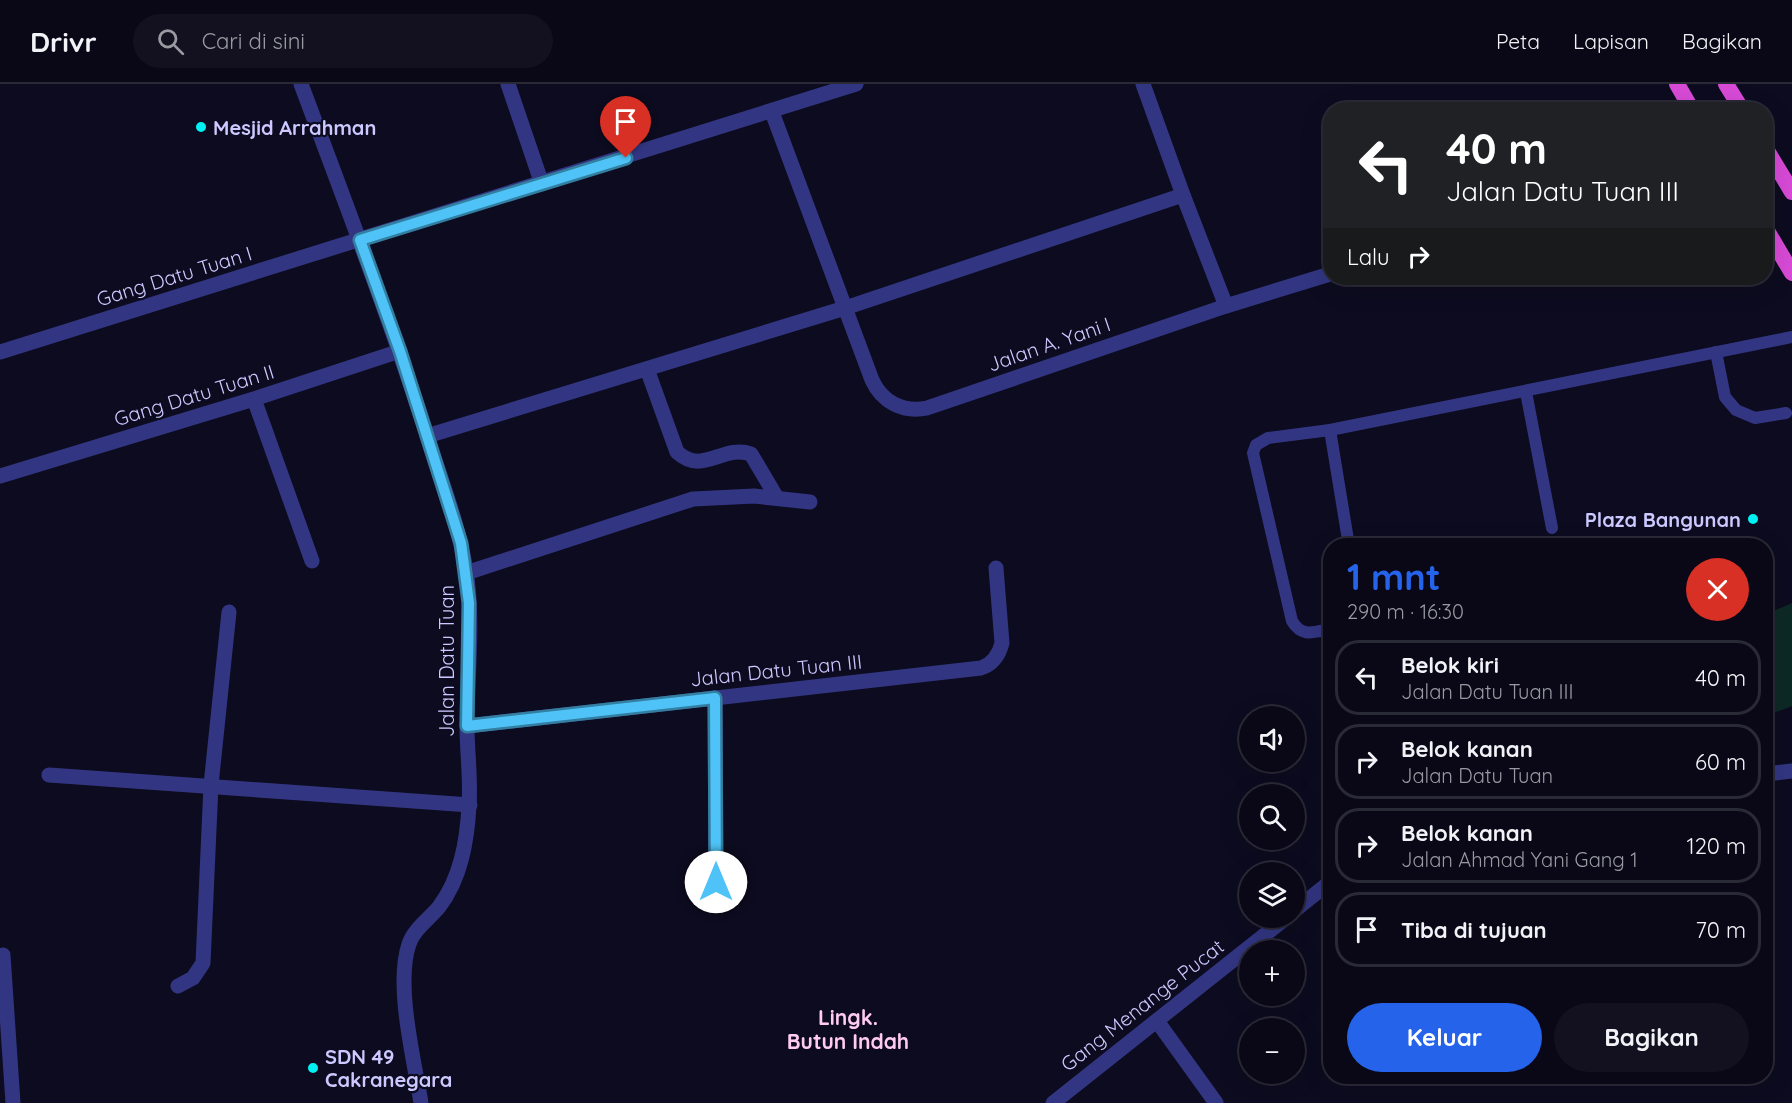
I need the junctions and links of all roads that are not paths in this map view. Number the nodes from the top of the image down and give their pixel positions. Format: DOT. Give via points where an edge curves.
graph roads {
  1 [pos="301,84"];
  2 [pos="508,84"];
  3 [pos="856,84"];
  4 [pos="1143,84"];
  5 [pos="1677,84"];
  6 [pos="1726,84"];
  7 [pos="1687,102"];
  8 [pos="1737,102"];
  9 [pos="772,112"];
  10 [pos="1773,161"];
  11 [pos="542,184"];
  12 [pos="1792,192"];
  13 [pos="1183,195"];
  14 [pos="360,240"];
  15 [pos="1773,241"];
  16 [pos="1792,273"];
  17 [pos="1323,276"];
  18 [pos="1226,306"];
  19 [pos="845,308"];
  20 [pos="1792,337"];
  21 [pos="400,351"];
  22 [pos="0,352"];
  23 [pos="1716,352"];
  24 [pos="647,369"];
  25 [pos="1526,392"];
  26 [pos="254,399"];
  27 [pos="1786,412"];
  28 [pos="1329,430"];
  29 [pos="427,436"];
  30 [pos="0,476"];
  31 [pos="777,498"];
  32 [pos="810,502"];
  33 [pos="1552,528"];
  34 [pos="1348,538"];
  35 [pos="312,561"];
  36 [pos="996,568"];
  37 [pos="466,573"];
  38 [pos="229,612"];
  39 [pos="1323,631"];
  40 [pos="715,698"];
  41 [pos="467,726"];
  42 [pos="1792,771"];
  43 [pos="1773,773"];
  44 [pos="49,775"];
  45 [pos="211,785"];
  46 [pos="470,805"];
  47 [pos="716,882"];
  48 [pos="1323,888"];
  49 [pos="1305,902"];
  50 [pos="1273,928"];
  51 [pos="3,955"];
  52 [pos="178,986"];
  53 [pos="1157,1021"];
  54 [pos="13,1103"];
  55 [pos="421,1103"];
  56 [pos="1053,1103"];
  57 [pos="1216,1103"];
  1 -- 14 [label="street, Jalan Datu Tuan"];
  2 -- 11 [label="street"];
  3 -- 9 [label="street, Gang Datu Tuan I"];
  4 -- 13 [label="street"];
  5 -- 7 [label="highway"];
  6 -- 8 [label="highway"];
  9 -- 11 [label="street, Gang Datu Tuan I"];
  9 -- 19 [label="street"];
  10 -- 12 [label="highway"];
  11 -- 14 [label="street, Gang Datu Tuan I"];
  13 -- 18 [label="street"];
  13 -- 19 [label="street"];
  14 -- 21 [label="street, Jalan Datu Tuan"];
  14 -- 22 [label="street, Gang Datu Tuan I"];
  15 -- 16 [label="highway"];
  17 -- 18 [label="street, Jalan A. Yani I"];
  18 -- 19 [label="street, Jalan A. Yani I" via="927,408 905,409 886,399 876,388"];
  19 -- 24 [label="street"];
  20 -- 23 [label="lane"];
  21 -- 26 [label="street, Gang Datu Tuan II"];
  21 -- 29 [label="street, Jalan Datu Tuan"];
  23 -- 25 [label="lane"];
  23 -- 27 [label="lane" via="1725,397 1736,410 1755,418"];
  24 -- 29 [label="street"];
  24 -- 31 [label="street" via="677,452 686,461 698,462 741,450 751,454"];
  25 -- 28 [label="lane"];
  25 -- 33 [label="lane"];
  26 -- 30 [label="street, Gang Datu Tuan II"];
  26 -- 35 [label="street"];
  28 -- 34 [label="lane"];
  28 -- 39 [label="lane" via="1268,438 1256,445 1253,453 1292,621 1308,634"];
  29 -- 37 [label="street, Jalan Datu Tuan" via="453,514"];
  31 -- 32 [label="street"];
  31 -- 37 [label="street" via="693,499"];
  36 -- 40 [label="street, Jalan Datu Tuan III" via="1002,643 996,657 985,666"];
  37 -- 41 [label="street, Jalan Datu Tuan"];
  38 -- 45 [label="street"];
  40 -- 41 [label="street, Jalan Datu Tuan III"];
  40 -- 47 [label="street"];
  41 -- 46 [label="street, Jalan Datu Tuan"];
  42 -- 43 [label="street"];
  44 -- 45 [label="street"];
  45 -- 46 [label="street"];
  45 -- 52 [label="street" via="203,963 193,978"];
  46 -- 55 [label="street, Jalan Datu Tuan" via="455,881 437,909 415,932 406,957 405,998"];
  48 -- 49 [label="street"];
  50 -- 53 [label="street, Gang Menange Pucat"];
  51 -- 54 [label="street"];
  53 -- 56 [label="street, Gang Menange Pucat"];
  53 -- 57 [label="street"];
}
